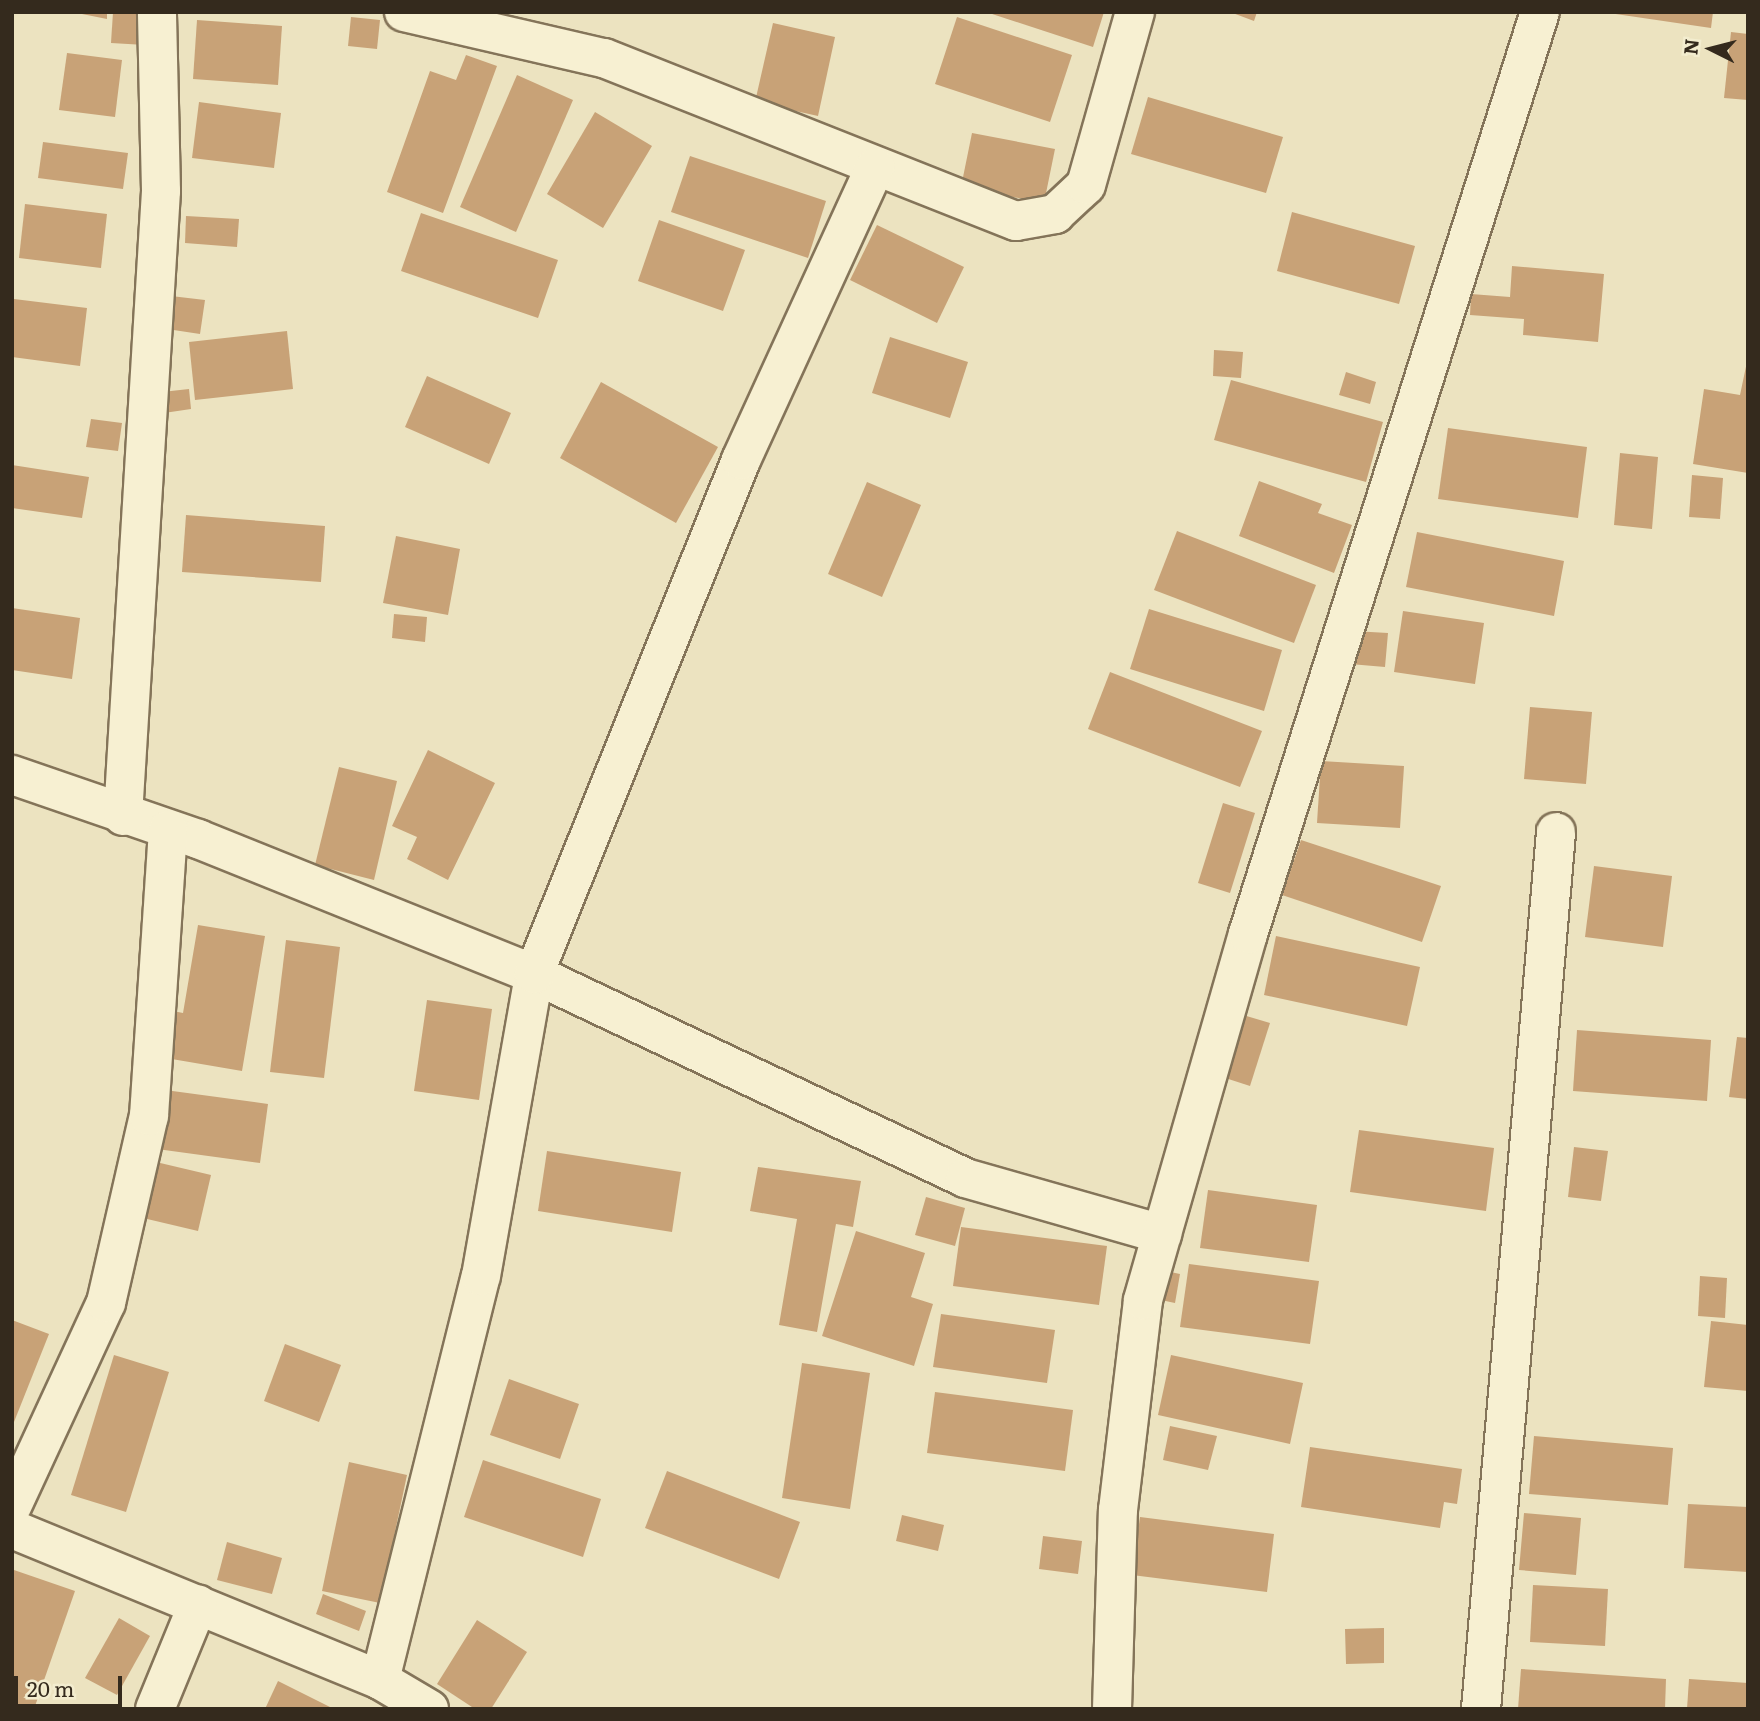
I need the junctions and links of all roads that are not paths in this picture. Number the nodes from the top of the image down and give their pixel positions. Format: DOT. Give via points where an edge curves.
graph roads {
  1 [pos="157,12"];
  2 [pos="404,12"];
  3 [pos="1135,12"];
  4 [pos="1540,12"];
  5 [pos="875,167"];
  6 [pos="12,775"];
  7 [pos="122,816"];
  8 [pos="168,830"];
  9 [pos="1556,832"];
  10 [pos="534,974"];
  11 [pos="1162,1234"];
  12 [pos="12,1506"];
  13 [pos="12,1529"];
  14 [pos="198,1604"];
  15 [pos="380,1680"];
  16 [pos="155,1709"];
  17 [pos="429,1709"];
  18 [pos="1112,1709"];
  19 [pos="1481,1709"];
  1 -- 7 [label="street" via="161,191"];
  2 -- 5 [label="street" via="604,58"];
  3 -- 5 [label="street" via="1086,185 1055,214 1016,222"];
  4 -- 11 [label="street" via="1248,934"];
  5 -- 10 [label="street" via="741,460"];
  6 -- 7 [label="street"];
  7 -- 8 [label="street"];
  8 -- 10 [label="street"];
  8 -- 12 [label="street" via="149,1116 110,1290"];
  9 -- 19 [label="street"];
  10 -- 11 [label="street" via="965,1178"];
  10 -- 15 [label="street" via="481,1276"];
  11 -- 18 [label="street" via="1143,1300 1118,1510"];
  13 -- 14 [label="street"];
  14 -- 15 [label="street"];
  14 -- 16 [label="street"];
  15 -- 17 [label="street"];
}
